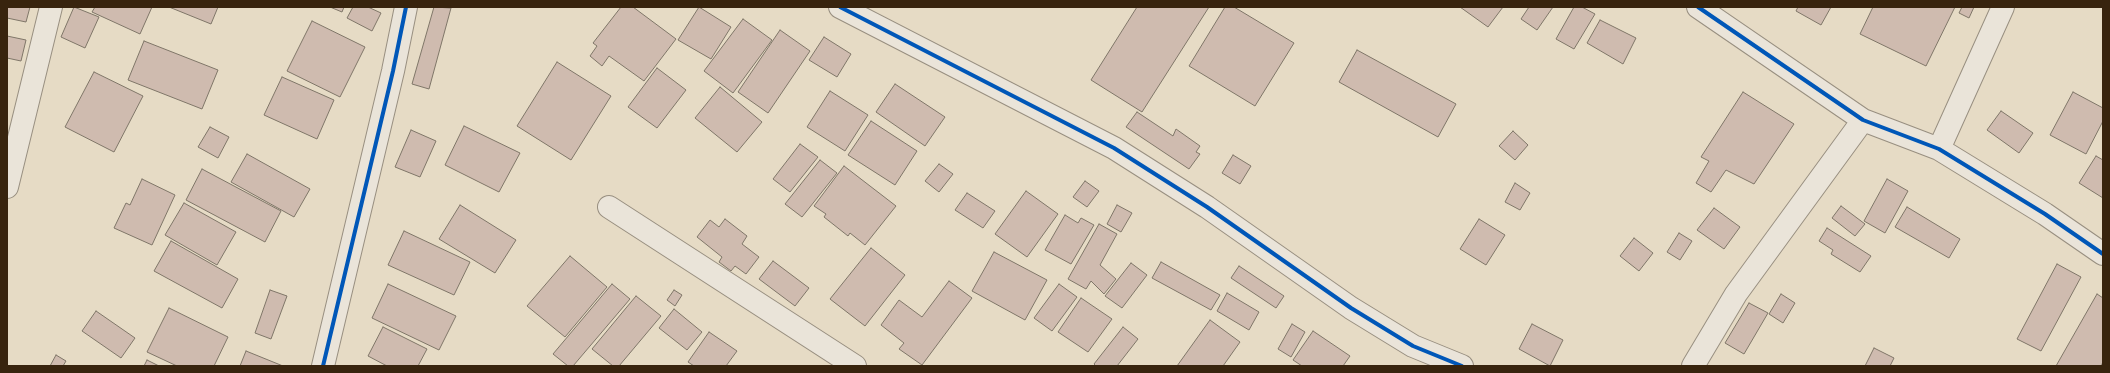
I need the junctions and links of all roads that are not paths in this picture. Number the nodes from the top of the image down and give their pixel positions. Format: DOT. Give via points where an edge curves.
graph roads {
  1 [pos="51,7"];
  2 [pos="406,7"];
  3 [pos="840,7"];
  4 [pos="1698,7"];
  5 [pos="2003,7"];
  6 [pos="1863,120"];
  7 [pos="1938,149"];
  8 [pos="7,187"];
  9 [pos="609,207"];
  10 [pos="2103,254"];
  11 [pos="323,366"];
  12 [pos="855,366"];
  13 [pos="1462,366"];
  14 [pos="1693,366"];
  1 -- 8 [label="street"];
  2 -- 11 [label="street" via="394,71"];
  3 -- 13 [label="street" via="1114,148 1207,208 1351,308 1413,346"];
  4 -- 6 [label="street"];
  5 -- 7 [label="street"];
  6 -- 7 [label="street"];
  6 -- 14 [label="street" via="1736,294"];
  7 -- 10 [label="street" via="2045,214"];
  9 -- 12 [label="street"];
}
